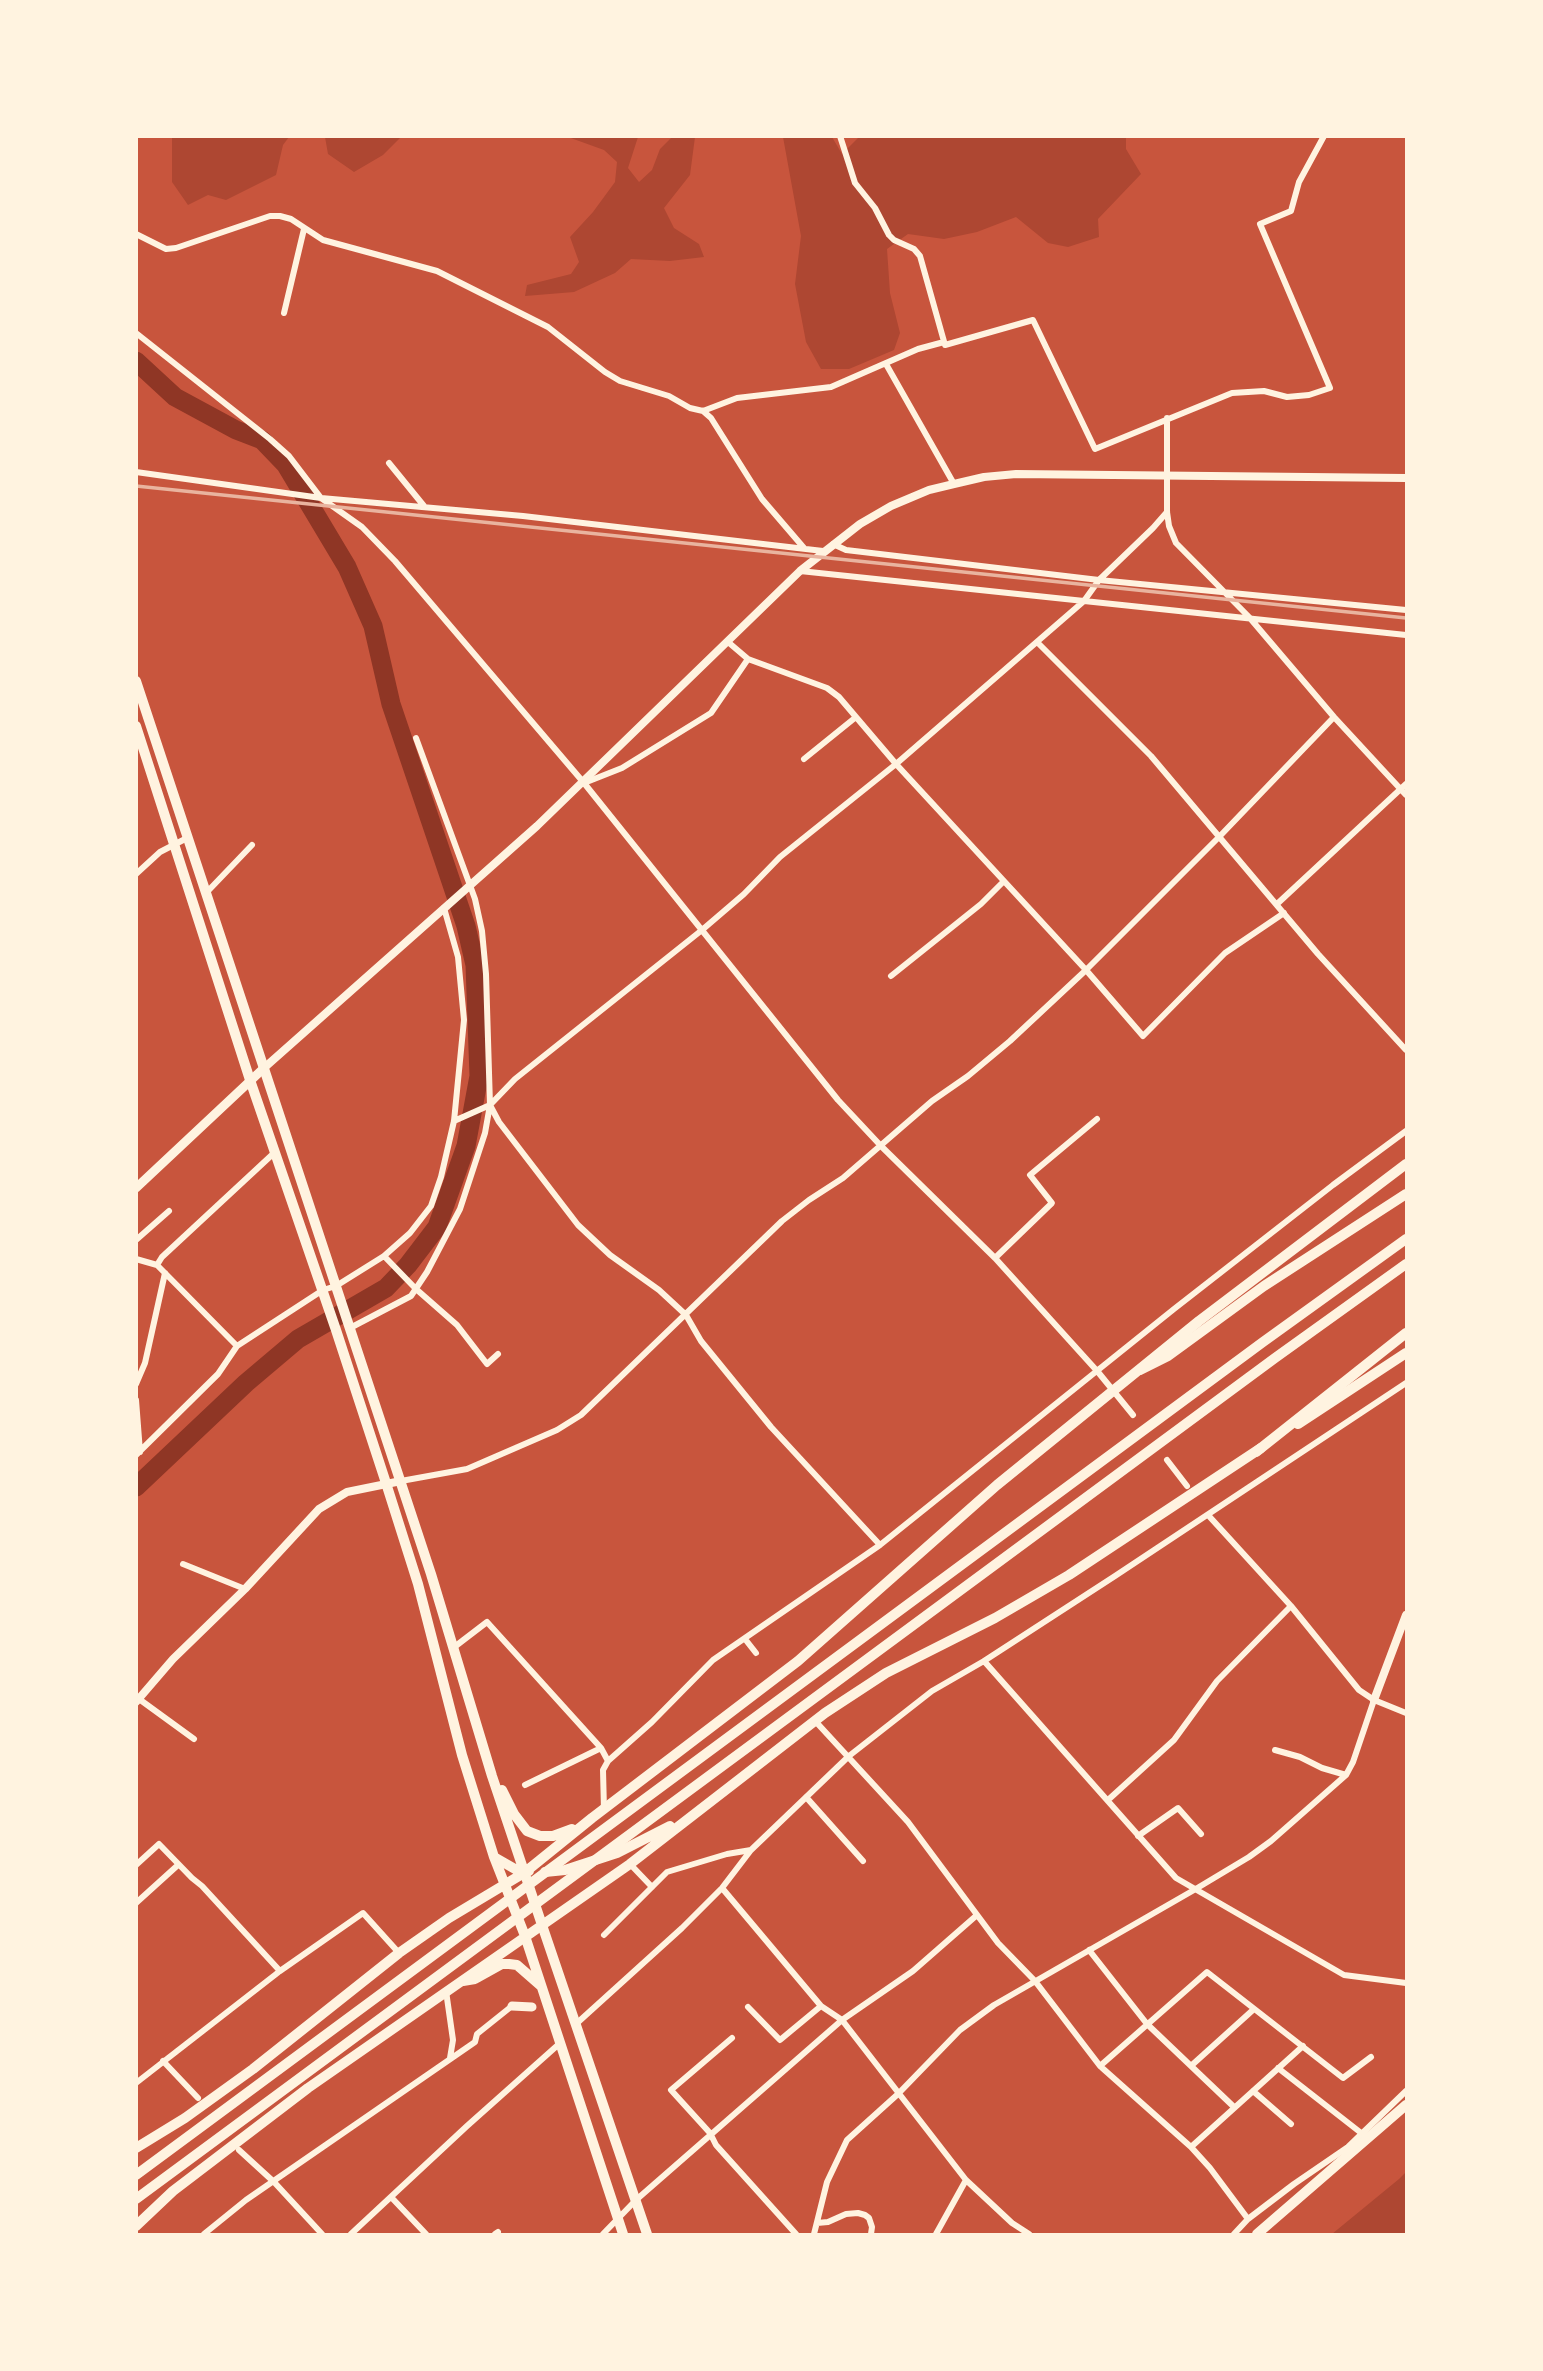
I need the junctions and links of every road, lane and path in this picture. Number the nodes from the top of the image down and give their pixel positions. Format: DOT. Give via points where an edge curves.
graph roads {
  1 [pos="840,136"];
  2 [pos="1324,136"];
  3 [pos="304,229"];
  4 [pos="136,234"];
  5 [pos="284,313"];
  6 [pos="136,332"];
  7 [pos="944,342"];
  8 [pos="886,364"];
  9 [pos="704,411"];
  10 [pos="1167,418"];
  11 [pos="389,463"];
  12 [pos="136,472"];
  13 [pos="1166,476"];
  14 [pos="1406,478"];
  15 [pos="954,484"];
  16 [pos="321,498"];
  17 [pos="424,506"];
  18 [pos="1167,512"];
  19 [pos="833,544"];
  20 [pos="804,548"];
  21 [pos="823,551"];
  22 [pos="800,571"];
  23 [pos="1099,580"];
  24 [pos="1225,593"];
  25 [pos="1084,601"];
  26 [pos="1406,610"];
  27 [pos="1249,617"];
  28 [pos="1406,635"];
  29 [pos="728,642"];
  30 [pos="1037,642"];
  31 [pos="748,659"];
  32 [pos="136,681"];
  33 [pos="856,717"];
  34 [pos="1334,717"];
  35 [pos="136,726"];
  36 [pos="416,738"];
  37 [pos="804,759"];
  38 [pos="896,764"];
  39 [pos="583,783"];
  40 [pos="1406,783"];
  41 [pos="1400,789"];
  42 [pos="1406,795"];
  43 [pos="1220,835"];
  44 [pos="189,837"];
  45 [pos="174,843"];
  46 [pos="251,845"];
  47 [pos="136,874"];
  48 [pos="1004,881"];
  49 [pos="468,887"];
  50 [pos="207,892"];
  51 [pos="1277,904"];
  52 [pos="446,907"];
  53 [pos="1284,913"];
  54 [pos="702,929"];
  55 [pos="1086,970"];
  56 [pos="891,976"];
  57 [pos="1406,1050"];
  58 [pos="264,1068"];
  59 [pos="250,1080"];
  60 [pos="490,1105"];
  61 [pos="1097,1119"];
  62 [pos="456,1120"];
  63 [pos="1406,1131"];
  64 [pos="881,1146"];
  65 [pos="274,1153"];
  66 [pos="1406,1164"];
  67 [pos="136,1188"];
  68 [pos="1406,1194"];
  69 [pos="169,1211"];
  70 [pos="1406,1239"];
  71 [pos="136,1240"];
  72 [pos="384,1256"];
  73 [pos="995,1258"];
  74 [pos="136,1259"];
  75 [pos="1406,1264"];
  76 [pos="157,1265"];
  77 [pos="165,1273"];
  78 [pos="337,1288"];
  79 [pos="416,1289"];
  80 [pos="324,1294"];
  81 [pos="686,1315"];
  82 [pos="349,1326"];
  83 [pos="1406,1333"];
  84 [pos="237,1346"];
  85 [pos="1406,1353"];
  86 [pos="498,1354"];
  87 [pos="1140,1370"];
  88 [pos="1098,1372"];
  89 [pos="1406,1383"];
  90 [pos="136,1384"];
  91 [pos="1114,1391"];
  92 [pos="136,1400"];
  93 [pos="1133,1415"];
  94 [pos="1256,1452"];
  95 [pos="138,1453"];
  96 [pos="1167,1460"];
  97 [pos="401,1481"];
  98 [pos="386,1483"];
  99 [pos="1187,1486"];
  100 [pos="1208,1515"];
  101 [pos="880,1545"];
  102 [pos="183,1564"];
  103 [pos="245,1589"];
  104 [pos="1291,1606"];
  105 [pos="1406,1615"];
  106 [pos="745,1639"];
  107 [pos="453,1648"];
  108 [pos="756,1653"];
  109 [pos="984,1661"];
  110 [pos="138,1700"];
  111 [pos="1374,1700"];
  112 [pos="1406,1713"];
  113 [pos="817,1723"];
  114 [pos="194,1739"];
  115 [pos="601,1748"];
  116 [pos="1275,1749"];
  117 [pos="849,1756"];
  118 [pos="608,1761"];
  119 [pos="1346,1775"];
  120 [pos="492,1776"];
  121 [pos="525,1785"];
  122 [pos="806,1797"];
  123 [pos="1108,1800"];
  124 [pos="604,1810"];
  125 [pos="694,1814"];
  126 [pos="592,1818"];
  127 [pos="1201,1834"];
  128 [pos="1138,1836"];
  129 [pos="751,1850"];
  130 [pos="494,1857"];
  131 [pos="863,1861"];
  132 [pos="630,1864"];
  133 [pos="136,1865"];
  134 [pos="178,1865"];
  135 [pos="525,1871"];
  136 [pos="504,1886"];
  137 [pos="652,1887"];
  138 [pos="722,1888"];
  139 [pos="1194,1890"];
  140 [pos="136,1903"];
  141 [pos="976,1915"];
  142 [pos="542,1925"];
  143 [pos="604,1935"];
  144 [pos="524,1937"];
  145 [pos="1089,1950"];
  146 [pos="399,1953"];
  147 [pos="279,1971"];
  148 [pos="1035,1981"];
  149 [pos="459,1982"];
  150 [pos="1406,1983"];
  151 [pos="541,1987"];
  152 [pos="446,1990"];
  153 [pos="545,2001"];
  154 [pos="512,2006"];
  155 [pos="821,2006"];
  156 [pos="531,2007"];
  157 [pos="748,2007"];
  158 [pos="1254,2009"];
  159 [pos="842,2020"];
  160 [pos="1147,2024"];
  161 [pos="575,2025"];
  162 [pos="732,2038"];
  163 [pos="559,2043"];
  164 [pos="1303,2046"];
  165 [pos="1371,2057"];
  166 [pos="450,2058"];
  167 [pos="163,2061"];
  168 [pos="1192,2065"];
  169 [pos="1100,2066"];
  170 [pos="1278,2068"];
  171 [pos="136,2083"];
  172 [pos="1252,2091"];
  173 [pos="1406,2091"];
  174 [pos="898,2094"];
  175 [pos="198,2098"];
  176 [pos="1406,2105"];
  177 [pos="1234,2107"];
  178 [pos="1291,2124"];
  179 [pos="710,2133"];
  180 [pos="1365,2136"];
  181 [pos="1191,2147"];
  182 [pos="136,2148"];
  183 [pos="239,2150"];
  184 [pos="136,2175"];
  185 [pos="966,2180"];
  186 [pos="274,2182"];
  187 [pos="391,2197"];
  188 [pos="136,2199"];
  189 [pos="635,2200"];
  190 [pos="617,2219"];
  191 [pos="1248,2219"];
  192 [pos="817,2223"];
  193 [pos="136,2226"];
  194 [pos="204,2235"];
  195 [pos="322,2235"];
  196 [pos="351,2235"];
  197 [pos="426,2235"];
  198 [pos="603,2235"];
  199 [pos="623,2235"];
  200 [pos="647,2235"];
  201 [pos="796,2235"];
  202 [pos="814,2235"];
  203 [pos="870,2235"];
  204 [pos="936,2235"];
  205 [pos="1029,2235"];
  206 [pos="1234,2235"];
  207 [pos="1257,2235"];
  1 -- 7 [label="street" via="855,183 889,235 920,257"];
  2 -- 10 [label="street" via="1299,182 1291,211 1260,223 1330,387 1287,397 1264,391 1232,393"];
  3 -- 4 [label="street" via="291,219 270,216 166,249"];
  3 -- 5 [label="street"];
  3 -- 9 [label="street" via="323,240 438,271 548,327 620,382"];
  6 -- 16 [label="street" via="271,439"];
  7 -- 8 [label="street" via="918,348"];
  7 -- 10 [label="street" via="1034,320 1095,449"];
  8 -- 9 [label="street" via="831,387 737,398"];
  8 -- 15 [label="street"];
  9 -- 20 [label="street" via="762,499"];
  10 -- 13 [label="street"];
  11 -- 17 [label="street"];
  12 -- 16 [label="street"];
  13 -- 14 [label="street"];
  13 -- 15 [label="street" via="1017,474"];
  13 -- 18 [label="street"];
  15 -- 19 [label="street" via="891,506"];
  16 -- 17 [label="street"];
  16 -- 39 [label="street" via="362,527 395,561"];
  17 -- 20 [label="street"];
  18 -- 23 [label="street"];
  18 -- 24 [label="street" via="1176,543"];
  19 -- 21 [label="street"];
  19 -- 23 [label="street" via="846,551"];
  20 -- 21 [label="street"];
  21 -- 22 [label="street"];
  22 -- 25 [label="street"];
  22 -- 29 [label="street"];
  23 -- 24 [label="street"];
  23 -- 25 [label="street"];
  24 -- 26 [label="street"];
  24 -- 27 [label="street"];
  25 -- 27 [label="street"];
  25 -- 30 [label="street"];
  27 -- 28 [label="street"];
  27 -- 34 [label="street"];
  29 -- 31 [label="street"];
  29 -- 39 [label="street"];
  30 -- 38 [label="street"];
  30 -- 43 [label="street" via="1151,756"];
  31 -- 33 [label="street" via="827,688"];
  31 -- 39 [label="street" via="711,713 622,768"];
  32 -- 44 [label="highway"];
  33 -- 37 [label="street"];
  33 -- 38 [label="street"];
  34 -- 41 [label="street"];
  34 -- 43 [label="street"];
  35 -- 45 [label="highway"];
  36 -- 49 [label="street"];
  38 -- 48 [label="street"];
  38 -- 54 [label="street" via="780,857"];
  39 -- 49 [label="street"];
  39 -- 54 [label="street"];
  40 -- 41 [label="street"];
  41 -- 42 [label="street"];
  41 -- 51 [label="street"];
  43 -- 51 [label="street"];
  43 -- 55 [label="street"];
  44 -- 45 [label="street"];
  44 -- 50 [label="highway"];
  45 -- 47 [label="street"];
  45 -- 59 [label="highway"];
  46 -- 50 [label="street"];
  48 -- 55 [label="street"];
  48 -- 56 [label="street"];
  49 -- 52 [label="street"];
  49 -- 60 [label="street" via="482,931"];
  50 -- 58 [label="highway"];
  51 -- 53 [label="street"];
  52 -- 58 [label="street"];
  52 -- 62 [label="street" via="458,957 464,1020"];
  53 -- 55 [label="street" via="1225,953 1143,1036"];
  53 -- 57 [label="street"];
  54 -- 60 [label="street" via="515,1079"];
  54 -- 64 [label="street" via="830,1090"];
  55 -- 64 [label="street" via="1010,1041"];
  58 -- 59 [label="main road"];
  58 -- 78 [label="highway"];
  59 -- 65 [label="highway"];
  59 -- 67 [label="main road"];
  60 -- 62 [label="street"];
  60 -- 79 [label="street" via="460,1209"];
  60 -- 81 [label="street" via="578,1225"];
  61 -- 73 [label="street" via="1030,1175 1052,1203"];
  62 -- 72 [label="street" via="431,1206"];
  63 -- 88 [label="street"];
  64 -- 73 [label="street"];
  64 -- 81 [label="street" via="782,1221"];
  65 -- 76 [label="street"];
  65 -- 80 [label="highway"];
  66 -- 87 [label="highway"];
  68 -- 87 [label="highway" via="1264,1286 1168,1356"];
  69 -- 71 [label="street"];
  70 -- 184 [label="highway"];
  72 -- 78 [label="street"];
  72 -- 79 [label="street"];
  73 -- 88 [label="street"];
  74 -- 76 [label="street"];
  75 -- 188 [label="highway"];
  76 -- 77 [label="street"];
  77 -- 84 [label="street"];
  77 -- 90 [label="street"];
  78 -- 80 [label="street"];
  78 -- 82 [label="highway"];
  79 -- 82 [label="street" via="389,1310"];
  79 -- 86 [label="street" via="457,1325 487,1364"];
  80 -- 84 [label="street"];
  80 -- 98 [label="highway"];
  81 -- 97 [label="street" via="581,1415 557,1430 467,1469"];
  81 -- 101 [label="street" via="701,1342 771,1427"];
  82 -- 97 [label="highway"];
  83 -- 94 [label="highway"];
  84 -- 95 [label="street" via="218,1374"];
  85 -- 94 [label="highway"];
  87 -- 91 [label="highway"];
  88 -- 91 [label="street"];
  88 -- 101 [label="street"];
  89 -- 100 [label="street"];
  91 -- 93 [label="street"];
  91 -- 124 [label="highway" via="997,1485 798,1661"];
  92 -- 95 [label="street"];
  94 -- 125 [label="highway" via="1069,1575 876,1680 825,1713"];
  96 -- 99 [label="street"];
  97 -- 98 [label="street"];
  97 -- 107 [label="highway"];
  98 -- 103 [label="street" via="347,1492 319,1509"];
  98 -- 130 [label="highway"];
  100 -- 104 [label="street"];
  100 -- 109 [label="street"];
  101 -- 106 [label="street"];
  102 -- 103 [label="street"];
  103 -- 110 [label="street"];
  104 -- 111 [label="street" via="1359,1690"];
  104 -- 123 [label="street" via="1217,1681 1174,1740"];
  105 -- 111 [label="street"];
  106 -- 108 [label="street"];
  106 -- 118 [label="street" via="713,1660"];
  107 -- 115 [label="street" via="487,1622"];
  107 -- 120 [label="highway"];
  109 -- 117 [label="street" via="932,1691"];
  109 -- 123 [label="street"];
  110 -- 114 [label="street"];
  111 -- 112 [label="street"];
  111 -- 119 [label="street"];
  113 -- 117 [label="street"];
  115 -- 118 [label="street"];
  115 -- 121 [label="street"];
  116 -- 119 [label="street"];
  117 -- 122 [label="street"];
  117 -- 141 [label="street" via="908,1822"];
  118 -- 124 [label="street" via="603,1770"];
  119 -- 139 [label="street" via="1271,1841"];
  120 -- 126 [label="highway" via="527,1831 540,1836 564,1833"];
  120 -- 135 [label="highway"];
  122 -- 129 [label="street"];
  122 -- 131 [label="street"];
  123 -- 128 [label="street"];
  124 -- 126 [label="highway"];
  125 -- 132 [label="highway"];
  125 -- 135 [label="highway" via="617,1853 565,1870"];
  126 -- 135 [label="highway"];
  127 -- 128 [label="street" via="1178,1808"];
  128 -- 139 [label="street" via="1176,1878"];
  129 -- 137 [label="street" via="667,1872"];
  129 -- 138 [label="street"];
  130 -- 135 [label="highway"];
  130 -- 136 [label="highway"];
  132 -- 137 [label="street"];
  132 -- 142 [label="highway"];
  133 -- 134 [label="street" via="159,1844"];
  134 -- 140 [label="street"];
  134 -- 147 [label="street"];
  135 -- 136 [label="highway"];
  135 -- 142 [label="highway"];
  136 -- 144 [label="highway"];
  136 -- 146 [label="highway"];
  137 -- 143 [label="street"];
  138 -- 155 [label="street"];
  138 -- 161 [label="street"];
  139 -- 145 [label="street"];
  139 -- 150 [label="street" via="1344,1975"];
  141 -- 148 [label="street"];
  141 -- 159 [label="street" via="913,1971"];
  142 -- 144 [label="highway"];
  142 -- 161 [label="main road"];
  144 -- 149 [label="highway"];
  144 -- 151 [label="main road"];
  145 -- 148 [label="street"];
  145 -- 160 [label="street"];
  146 -- 147 [label="street" via="363,1913"];
  146 -- 182 [label="highway" via="253,2069"];
  147 -- 167 [label="street"];
  148 -- 169 [label="street"];
  148 -- 174 [label="street" via="960,2030"];
  149 -- 151 [label="main road" via="509,1964 517,1965"];
  149 -- 152 [label="highway"];
  151 -- 153 [label="main road"];
  152 -- 166 [label="street" via="453,2040"];
  152 -- 193 [label="highway" via="308,2088 173,2191"];
  153 -- 156 [label="street"];
  153 -- 163 [label="main road"];
  154 -- 156 [label="main road"];
  154 -- 166 [label="street" via="477,2034 475,2042"];
  155 -- 157 [label="street" via="780,2040"];
  155 -- 159 [label="street"];
  158 -- 160 [label="street" via="1207,1972"];
  158 -- 164 [label="street"];
  158 -- 168 [label="street"];
  159 -- 174 [label="street"];
  159 -- 179 [label="street"];
  160 -- 168 [label="street"];
  160 -- 169 [label="street"];
  161 -- 189 [label="main road"];
  162 -- 179 [label="street" via="671,2090"];
  163 -- 187 [label="street"];
  163 -- 190 [label="main road"];
  164 -- 165 [label="street" via="1343,2078"];
  164 -- 170 [label="street"];
  166 -- 186 [label="street"];
  167 -- 171 [label="street"];
  167 -- 175 [label="street"];
  168 -- 177 [label="street"];
  169 -- 181 [label="street"];
  170 -- 172 [label="street"];
  170 -- 180 [label="street"];
  172 -- 177 [label="street"];
  172 -- 178 [label="street"];
  173 -- 180 [label="street"];
  174 -- 185 [label="street"];
  174 -- 192 [label="street" via="847,2140 827,2182"];
  176 -- 180 [label="main road"];
  177 -- 181 [label="street"];
  179 -- 189 [label="street"];
  179 -- 201 [label="street"];
  180 -- 191 [label="street"];
  180 -- 207 [label="main road"];
  181 -- 191 [label="street"];
  183 -- 186 [label="street"];
  185 -- 204 [label="street"];
  185 -- 205 [label="street"];
  186 -- 194 [label="street"];
  186 -- 195 [label="street"];
  187 -- 196 [label="street"];
  187 -- 197 [label="street"];
  189 -- 190 [label="street"];
  189 -- 200 [label="main road"];
  190 -- 198 [label="street"];
  190 -- 199 [label="main road"];
  191 -- 206 [label="street"];
  192 -- 202 [label="street"];
  192 -- 203 [label="street" via="858,2213 869,2218"];
}
